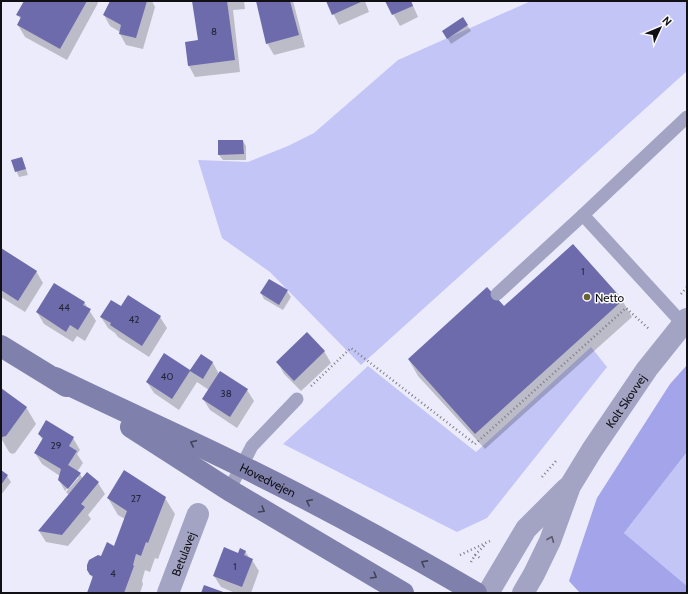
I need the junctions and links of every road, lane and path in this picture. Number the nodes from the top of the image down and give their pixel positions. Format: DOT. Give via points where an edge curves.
graph roads {
  1 [pos="687,117"];
  2 [pos="583,215"];
  3 [pos="497,294"];
  4 [pos="685,322"];
  5 [pos="649,329"];
  6 [pos="1,346"];
  7 [pos="55,378"];
  8 [pos="297,399"];
  9 [pos="241,466"];
  10 [pos="570,486"];
  11 [pos="229,490"];
  12 [pos="198,514"];
  13 [pos="487,543"];
  14 [pos="458,556"];
  15 [pos="168,593"];
  16 [pos="403,593"];
  17 [pos="476,593"];
  18 [pos="488,593"];
  19 [pos="523,593"];
  1 -- 2 [label="lane"];
  2 -- 3 [label="lane"];
  2 -- 4 [label="lane"];
  4 -- 10 [label="street, Kolt Skovvej" via="647,368"];
  5 -- 8 [label="path" via="626,308 474,444 351,348"];
  6 -- 7 [label="main road, Hovedvejen"];
  9 -- 7 [label="main road, Hovedvejen, one-way"];
  7 -- 11 [label="main road, Hovedvejen"];
  8 -- 9 [label="lane" via="252,446"];
  9 -- 11 [label="lane"];
  17 -- 9 [label="main road, Hovedvejen, one-way"];
  10 -- 18 [label="street, Kolt Skovvej" via="526,529"];
  19 -- 10 [label="street, Kolt Skovvej, one-way" via="550,541"];
  11 -- 16 [label="main road, Hovedvejen, one-way"];
  12 -- 15 [label="street, Betulavej"];
  13 -- 14 [label="path"];
}
